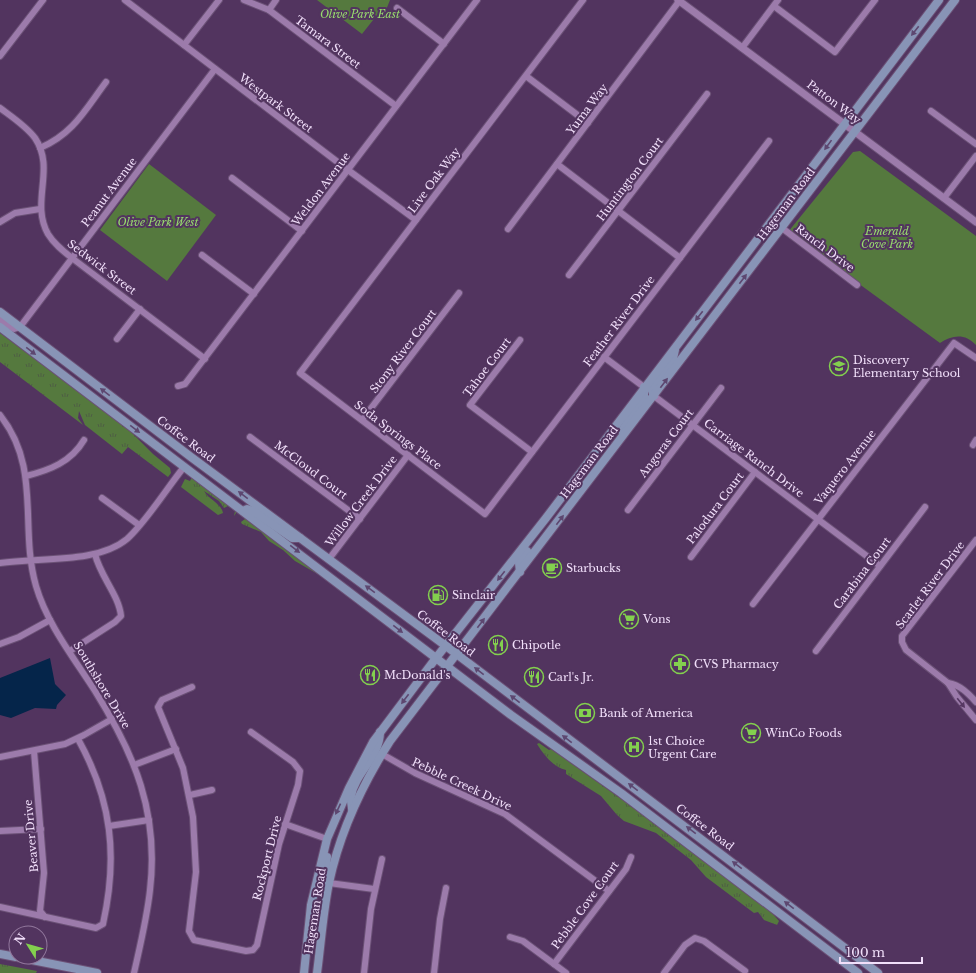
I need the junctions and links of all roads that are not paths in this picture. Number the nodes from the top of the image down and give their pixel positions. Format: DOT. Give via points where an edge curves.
graph roads {
  1 [pos="43,0"];
  2 [pos="125,0"];
  3 [pos="219,0"];
  4 [pos="244,0"];
  5 [pos="276,0"];
  6 [pos="477,0"];
  7 [pos="583,0"];
  8 [pos="679,0"];
  9 [pos="778,0"];
  10 [pos="875,0"];
  11 [pos="939,0"];
  12 [pos="955,0"];
  13 [pos="774,6"];
  14 [pos="397,8"];
  15 [pos="269,10"];
  16 [pos="444,44"];
  17 [pos="184,45"];
  18 [pos="742,48"];
  19 [pos="0,56"];
  20 [pos="215,69"];
  21 [pos="526,76"];
  22 [pos="106,82"];
  23 [pos="707,94"];
  24 [pos="396,106"];
  25 [pos="0,108"];
  26 [pos="931,111"];
  27 [pos="588,123"];
  28 [pos="844,124"];
  29 [pos="855,132"];
  30 [pos="768,141"];
  31 [pos="976,144"];
  32 [pos="40,148"];
  33 [pos="976,156"];
  34 [pos="557,164"];
  35 [pos="348,170"];
  36 [pos="232,178"];
  37 [pos="944,198"];
  38 [pos="40,209"];
  39 [pos="619,211"];
  40 [pos="416,220"];
  41 [pos="0,222"];
  42 [pos="976,222"];
  43 [pos="782,228"];
  44 [pos="508,229"];
  45 [pos="302,231"];
  46 [pos="202,255"];
  47 [pos="72,258"];
  48 [pos="680,258"];
  49 [pos="569,275"];
  50 [pos="857,284"];
  51 [pos="459,293"];
  52 [pos="254,294"];
  53 [pos="140,309"];
  54 [pos="0,312"];
  55 [pos="0,320"];
  56 [pos="0,327"];
  57 [pos="20,327"];
  58 [pos="117,338"];
  59 [pos="520,340"];
  60 [pos="676,346"];
  61 [pos="604,357"];
  62 [pos="976,358"];
  63 [pos="205,359"];
  64 [pos="300,373"];
  65 [pos="178,386"];
  66 [pos="644,387"];
  67 [pos="721,388"];
  68 [pos="654,396"];
  69 [pos="0,415"];
  70 [pos="362,420"];
  71 [pos="693,425"];
  72 [pos="250,437"];
  73 [pos="84,440"];
  74 [pos="614,446"];
  75 [pos="532,452"];
  76 [pos="408,455"];
  77 [pos="184,467"];
  78 [pos="755,472"];
  79 [pos="26,476"];
  80 [pos="102,498"];
  81 [pos="925,507"];
  82 [pos="628,510"];
  83 [pos="243,511"];
  84 [pos="485,514"];
  85 [pos="546,518"];
  86 [pos="360,519"];
  87 [pos="818,519"];
  88 [pos="139,525"];
  89 [pos="300,538"];
  90 [pos="976,540"];
  91 [pos="95,554"];
  92 [pos="691,557"];
  93 [pos="329,559"];
  94 [pos="32,560"];
  95 [pos="0,563"];
  96 [pos="880,566"];
  97 [pos="520,572"];
  98 [pos="753,604"];
  99 [pos="50,620"];
  100 [pos="0,644"];
  101 [pos="446,646"];
  102 [pos="70,651"];
  103 [pos="816,651"];
  104 [pos="457,654"];
  105 [pos="436,658"];
  106 [pos="448,667"];
  107 [pos="948,683"];
  108 [pos="192,687"];
  109 [pos="976,702"];
  110 [pos="112,719"];
  111 [pos="976,720"];
  112 [pos="251,732"];
  113 [pos="380,732"];
  114 [pos="78,739"];
  115 [pos="176,749"];
  116 [pos="34,751"];
  117 [pos="382,754"];
  118 [pos="0,757"];
  119 [pos="134,765"];
  120 [pos="212,790"];
  121 [pos="190,795"];
  122 [pos="352,810"];
  123 [pos="149,820"];
  124 [pos="285,824"];
  125 [pos="109,826"];
  126 [pos="41,829"];
  127 [pos="0,831"];
  128 [pos="327,839"];
  129 [pos="631,857"];
  130 [pos="382,859"];
  131 [pos="329,883"];
  132 [pos="446,888"];
  133 [pos="374,889"];
  134 [pos="609,891"];
  135 [pos="0,907"];
  136 [pos="45,917"];
  137 [pos="510,937"];
  138 [pos="48,963"];
  139 [pos="554,964"];
  140 [pos="745,971"];
  141 [pos="97,973"];
  142 [pos="134,973"];
  143 [pos="304,973"];
  144 [pos="318,973"];
  145 [pos="364,973"];
  146 [pos="434,973"];
  147 [pos="566,973"];
  148 [pos="664,973"];
  149 [pos="858,973"];
  150 [pos="878,973"];
  1 -- 19 [label="street"];
  2 -- 17 [label="street, Westpark Street"];
  3 -- 17 [label="street"];
  4 -- 15 [label="street, Tamara Street"];
  5 -- 15 [label="street"];
  6 -- 16 [label="street, Weldon Avenue"];
  7 -- 21 [label="street, Live Oak Way"];
  8 -- 18 [label="street, Patton Way"];
  8 -- 27 [label="street, Yuma Way"];
  9 -- 13 [label="street"];
  10 -- 13 [label="street" via="835,52"];
  11 -- 28 [label="main road, Hageman Road, one-way"];
  12 -- 29 [label="main road, Hageman Road"];
  13 -- 18 [label="street"];
  14 -- 16 [label="street"];
  15 -- 24 [label="street, Tamara Street"];
  16 -- 24 [label="street, Weldon Avenue"];
  17 -- 20 [label="street, Westpark Street"];
  18 -- 28 [label="street, Patton Way"];
  20 -- 35 [label="street, Westpark Street"];
  20 -- 47 [label="street, Peanut Avenue"];
  21 -- 27 [label="street"];
  21 -- 40 [label="street, Live Oak Way"];
  22 -- 32 [label="street" via="71,128 58,140"];
  23 -- 39 [label="street, Huntington Court"];
  24 -- 35 [label="street, Weldon Avenue"];
  25 -- 32 [label="street, Sedwick Street" via="30,132"];
  26 -- 31 [label="street"];
  27 -- 34 [label="street, Yuma Way"];
  28 -- 29 [label="street, Patton Way"];
  28 -- 60 [label="main road, Hageman Road, one-way"];
  29 -- 37 [label="street, Patton Way"];
  29 -- 43 [label="main road, Hageman Road"];
  30 -- 48 [label="street, Feather River Drive"];
  32 -- 38 [label="street, Sedwick Street" via="45,172"];
  33 -- 37 [label="street"];
  34 -- 39 [label="street"];
  34 -- 44 [label="street, Yuma Way"];
  35 -- 40 [label="street, Westpark Street"];
  35 -- 45 [label="street, Weldon Avenue"];
  36 -- 45 [label="street"];
  37 -- 42 [label="street, Patton Way"];
  38 -- 41 [label="street" via="15,213"];
  38 -- 47 [label="street, Sedwick Street" via="48,234"];
  39 -- 48 [label="street"];
  39 -- 49 [label="street, Huntington Court"];
  40 -- 64 [label="street, Live Oak Way"];
  43 -- 50 [label="street, Ranch Drive"];
  68 -- 43 [label="main road, Hageman Road, one-way"];
  45 -- 52 [label="street, Weldon Avenue"];
  46 -- 52 [label="street"];
  47 -- 53 [label="street, Sedwick Street"];
  47 -- 57 [label="street, Peanut Avenue"];
  48 -- 61 [label="street, Feather River Drive"];
  51 -- 70 [label="street, Stony River Court"];
  52 -- 63 [label="street, Weldon Avenue"];
  53 -- 58 [label="street"];
  53 -- 63 [label="street, Sedwick Street"];
  54 -- 57 [label="main road, Coffee Road"];
  55 -- 57 [label="street" via="14,328"];
  56 -- 77 [label="main road, one-way"];
  89 -- 57 [label="main road, Coffee Road, one-way"];
  59 -- 75 [label="street, Tahoe Court" via="470,405"];
  60 -- 66 [label="main road, Hageman Road"];
  60 -- 68 [label="main road" via="673,359 651,388"];
  61 -- 66 [label="street"];
  61 -- 75 [label="street, Feather River Drive"];
  62 -- 87 [label="street, Vaquero Avenue" via="954,344"];
  63 -- 65 [label="street, Weldon Avenue" via="185,384"];
  64 -- 70 [label="street, Soda Springs Place"];
  66 -- 74 [label="main road" via="644,396"];
  66 -- 85 [label="main road, Hageman Road"];
  67 -- 71 [label="street, Angoras Court"];
  68 -- 71 [label="street, Carriage Ranch Drive"];
  68 -- 74 [label="main road, Hageman Road"];
  69 -- 79 [label="street, Southshore Drive" via="16,441"];
  70 -- 76 [label="street, Soda Springs Place"];
  71 -- 78 [label="street, Carriage Ranch Drive"];
  71 -- 82 [label="street, Angoras Court"];
  72 -- 86 [label="street, McCloud Court"];
  73 -- 79 [label="street" via="79,449 66,460"];
  97 -- 74 [label="main road, Hageman Road, one-way"];
  75 -- 84 [label="street, Feather River Drive"];
  76 -- 84 [label="street, Soda Springs Place"];
  76 -- 86 [label="street, Willow Creek Drive"];
  77 -- 83 [label="main road"];
  77 -- 88 [label="street"];
  78 -- 87 [label="street, Carriage Ranch Drive"];
  78 -- 92 [label="street, Palodura Court"];
  79 -- 94 [label="street, Southshore Drive"];
  80 -- 88 [label="street"];
  81 -- 96 [label="street, Carabina Court"];
  83 -- 89 [label="main road" via="253,511 292,538"];
  83 -- 105 [label="main road, one-way"];
  85 -- 97 [label="main road" via="540,533 519,563"];
  85 -- 101 [label="main road, Hageman Road, one-way"];
  86 -- 93 [label="street, Willow Creek Drive"];
  87 -- 96 [label="street, Carriage Ranch Drive"];
  87 -- 98 [label="street, Vaquero Avenue"];
  88 -- 91 [label="street" via="119,544"];
  89 -- 93 [label="main road, Coffee Road"];
  90 -- 107 [label="street, Scarlet River Drive" via="902,636 906,650"];
  91 -- 94 [label="street"];
  91 -- 102 [label="street" via="104,579 120,608 121,616"];
  101 -- 93 [label="main road, Coffee Road, one-way"];
  94 -- 95 [label="street"];
  94 -- 99 [label="street, Southshore Drive" via="39,596"];
  96 -- 103 [label="street, Carabina Court"];
  104 -- 97 [label="main road, Hageman Road, one-way"];
  99 -- 100 [label="street"];
  99 -- 102 [label="street, Southshore Drive"];
  101 -- 104 [label="main road, Coffee Road"];
  101 -- 105 [label="main road, Hageman Road"];
  102 -- 110 [label="street, Southshore Drive"];
  104 -- 106 [label="main road, Hageman Road"];
  150 -- 104 [label="main road, Coffee Road, one-way"];
  105 -- 106 [label="main road"];
  105 -- 113 [label="main road, Hageman Road, one-way"];
  106 -- 117 [label="main road, Hageman Road"];
  106 -- 149 [label="main road" via="628,798"];
  107 -- 109 [label="street" via="955,684"];
  107 -- 111 [label="street, one-way"];
  108 -- 115 [label="street" via="162,700 158,707"];
  110 -- 114 [label="street"];
  110 -- 119 [label="street, Southshore Drive"];
  112 -- 124 [label="street, Rockport Drive" via="293,762 300,771"];
  113 -- 122 [label="main road" via="378,746 351,797"];
  113 -- 128 [label="main road, Hageman Road, one-way" via="360,764"];
  114 -- 116 [label="street"];
  114 -- 125 [label="street" via="98,782"];
  115 -- 119 [label="street"];
  115 -- 121 [label="street"];
  116 -- 118 [label="street"];
  116 -- 126 [label="street, Beaver Drive"];
  117 -- 122 [label="main road, Hageman Road"];
  117 -- 134 [label="street, Pebble Creek Drive" via="415,773 505,814"];
  119 -- 123 [label="street, Southshore Drive"];
  120 -- 121 [label="street"];
  121 -- 124 [label="street, Rockport Drive" via="196,855 195,889 189,931 194,940 246,951 253,950 257,945"];
  122 -- 131 [label="main road, Hageman Road" via="339,844"];
  123 -- 125 [label="street"];
  123 -- 142 [label="street, Southshore Drive" via="152,851 150,890"];
  124 -- 128 [label="street"];
  125 -- 136 [label="street" via="112,853 110,890 103,924 96,928"];
  126 -- 127 [label="street"];
  126 -- 136 [label="street, Beaver Drive" via="44,873 40,911"];
  128 -- 131 [label="main road" via="325,871"];
  128 -- 143 [label="main road, Hageman Road" via="311,906"];
  129 -- 134 [label="street, Pebble Cove Court" via="626,869"];
  130 -- 133 [label="street"];
  131 -- 133 [label="street"];
  131 -- 144 [label="main road, Hageman Road"];
  132 -- 146 [label="street"];
  133 -- 145 [label="street"];
  134 -- 139 [label="street, Pebble Cove Court"];
  135 -- 136 [label="street"];
  137 -- 139 [label="street" via="523,940"];
  138 -- 141 [label="main road"];
  139 -- 147 [label="street"];
  140 -- 148 [label="street" via="704,941 694,938 685,945"];
}
